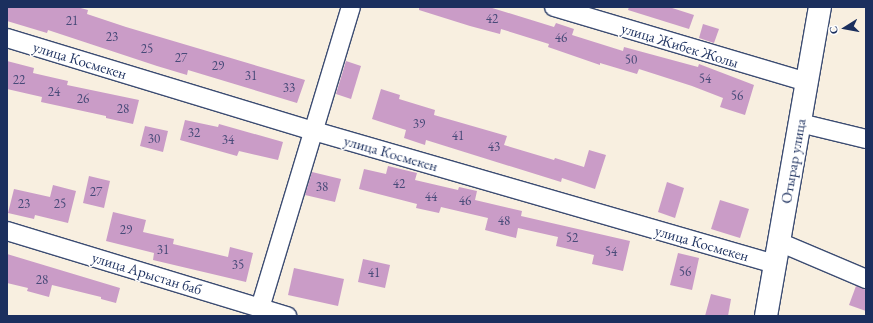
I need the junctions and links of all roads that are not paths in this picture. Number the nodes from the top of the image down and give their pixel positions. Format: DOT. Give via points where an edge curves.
graph roads {
  1 [pos="351,7"];
  2 [pos="554,7"];
  3 [pos="820,7"];
  4 [pos="7,38"];
  5 [pos="807,82"];
  6 [pos="800,123"];
  7 [pos="314,131"];
  8 [pos="866,140"];
  9 [pos="7,231"];
  10 [pos="779,242"];
  11 [pos="775,264"];
  12 [pos="866,279"];
  13 [pos="260,308"];
  14 [pos="287,316"];
  15 [pos="766,316"];
  1 -- 7 [label="street"];
  2 -- 5 [label="street, улица Жибек Жолы"];
  3 -- 5 [label="street, Отырар улица"];
  4 -- 7 [label="street, улица Космекен"];
  5 -- 6 [label="street, Отырар улица"];
  6 -- 8 [label="street"];
  6 -- 10 [label="street, Отырар улица"];
  7 -- 11 [label="street, улица Космекен"];
  7 -- 13 [label="street"];
  9 -- 13 [label="street, улица Арыстан баб"];
  10 -- 11 [label="street, Отырар улица"];
  10 -- 12 [label="street"];
  11 -- 15 [label="street, Отырар улица"];
  13 -- 14 [label="street, улица Арыстан баб"];
}
